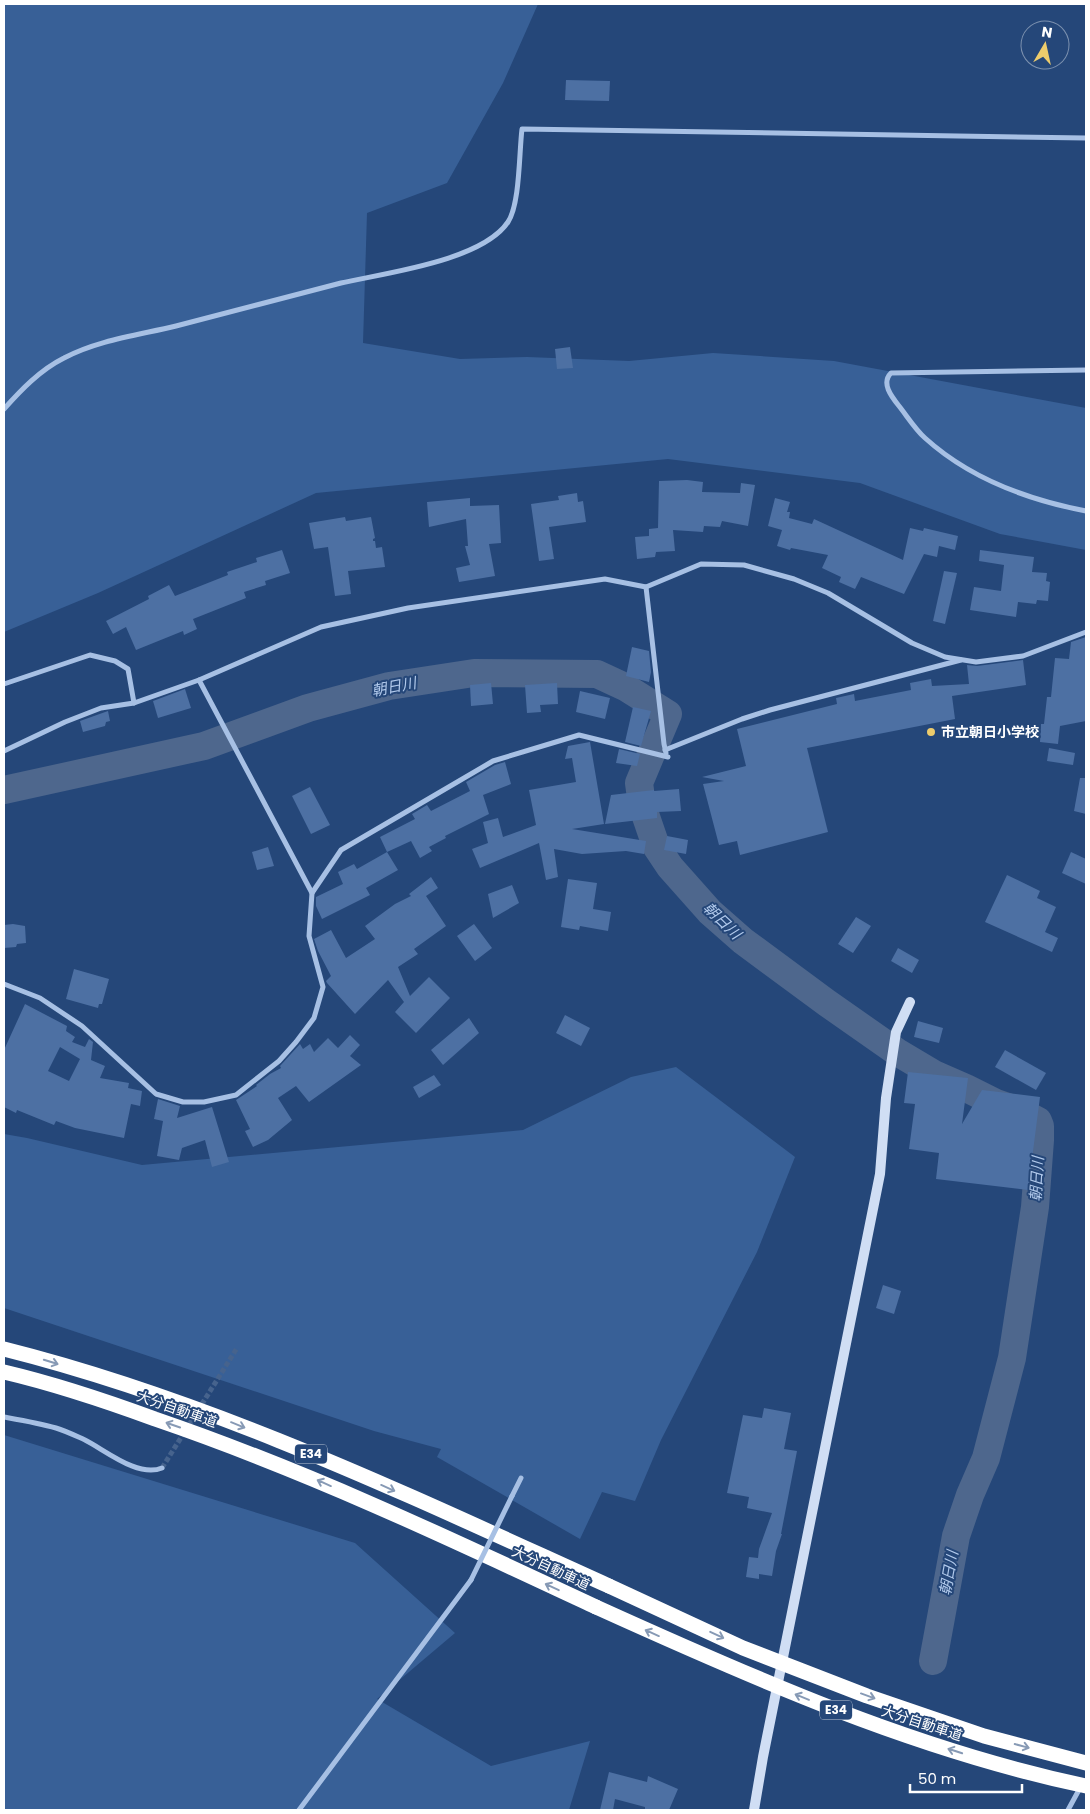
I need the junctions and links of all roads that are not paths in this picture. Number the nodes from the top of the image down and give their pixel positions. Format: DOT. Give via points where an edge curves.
graph roads {
  1 [pos="1086,138"];
  2 [pos="1086,370"];
  3 [pos="4,409"];
  4 [pos="1086,511"];
  5 [pos="646,587"];
  6 [pos="1086,632"];
  7 [pos="966,659"];
  8 [pos="199,680"];
  9 [pos="4,684"];
  10 [pos="134,703"];
  11 [pos="665,750"];
  12 [pos="4,751"];
  13 [pos="312,893"];
  14 [pos="4,984"];
  15 [pos="910,1002"];
  16 [pos="4,1349"];
  17 [pos="4,1372"];
  18 [pos="4,1417"];
  19 [pos="162,1468"];
  20 [pos="521,1478"];
  21 [pos="1086,1763"];
  22 [pos="1086,1779"];
  23 [pos="1086,1786"];
  24 [pos="299,1810"];
  25 [pos="754,1810"];
  26 [pos="1068,1810"];
  1 -- 3 [label="street" via="522,129 514,205 500,232 484,244 416,267 119,339 78,352 62,358 31,381"];
  2 -- 4 [label="street" via="891,373 886,382 894,400 924,438 961,465 1003,487"];
  5 -- 7 [label="street" via="701,564 744,565 794,579 828,593 912,643 945,657"];
  5 -- 8 [label="street" via="605,579 408,608 321,627"];
  5 -- 11 [label="street"];
  6 -- 7 [label="street" via="1023,656 976,662"];
  7 -- 11 [label="street" via="770,710"];
  8 -- 10 [label="street"];
  8 -- 13 [label="street"];
  9 -- 10 [label="street" via="90,655 115,661 128,669"];
  10 -- 12 [label="street" via="101,708"];
  11 -- 13 [label="street" via="668,757 579,735 493,761 341,850"];
  13 -- 14 [label="street" via="309,936 323,987 314,1018 279,1061 236,1095 204,1102 183,1102 156,1094 82,1026 40,998"];
  15 -- 25 [label="street" via="896,1032 886,1098 880,1174"];
  16 -- 21 [label="highway, 大分自動車道 / E34, one-way, bridge" via="133,1386 215,1415 327,1461 744,1648 866,1696 984,1736"];
  23 -- 17 [label="highway, 大分自動車道 / E34, one-way, bridge" via="977,1759 858,1719 736,1670 328,1485 206,1436"];
  18 -- 19 [label="street" via="57,1429 85,1440 131,1466 149,1470"];
  20 -- 24 [label="street, bridge" via="471,1580"];
  22 -- 26 [label="street"];
}
